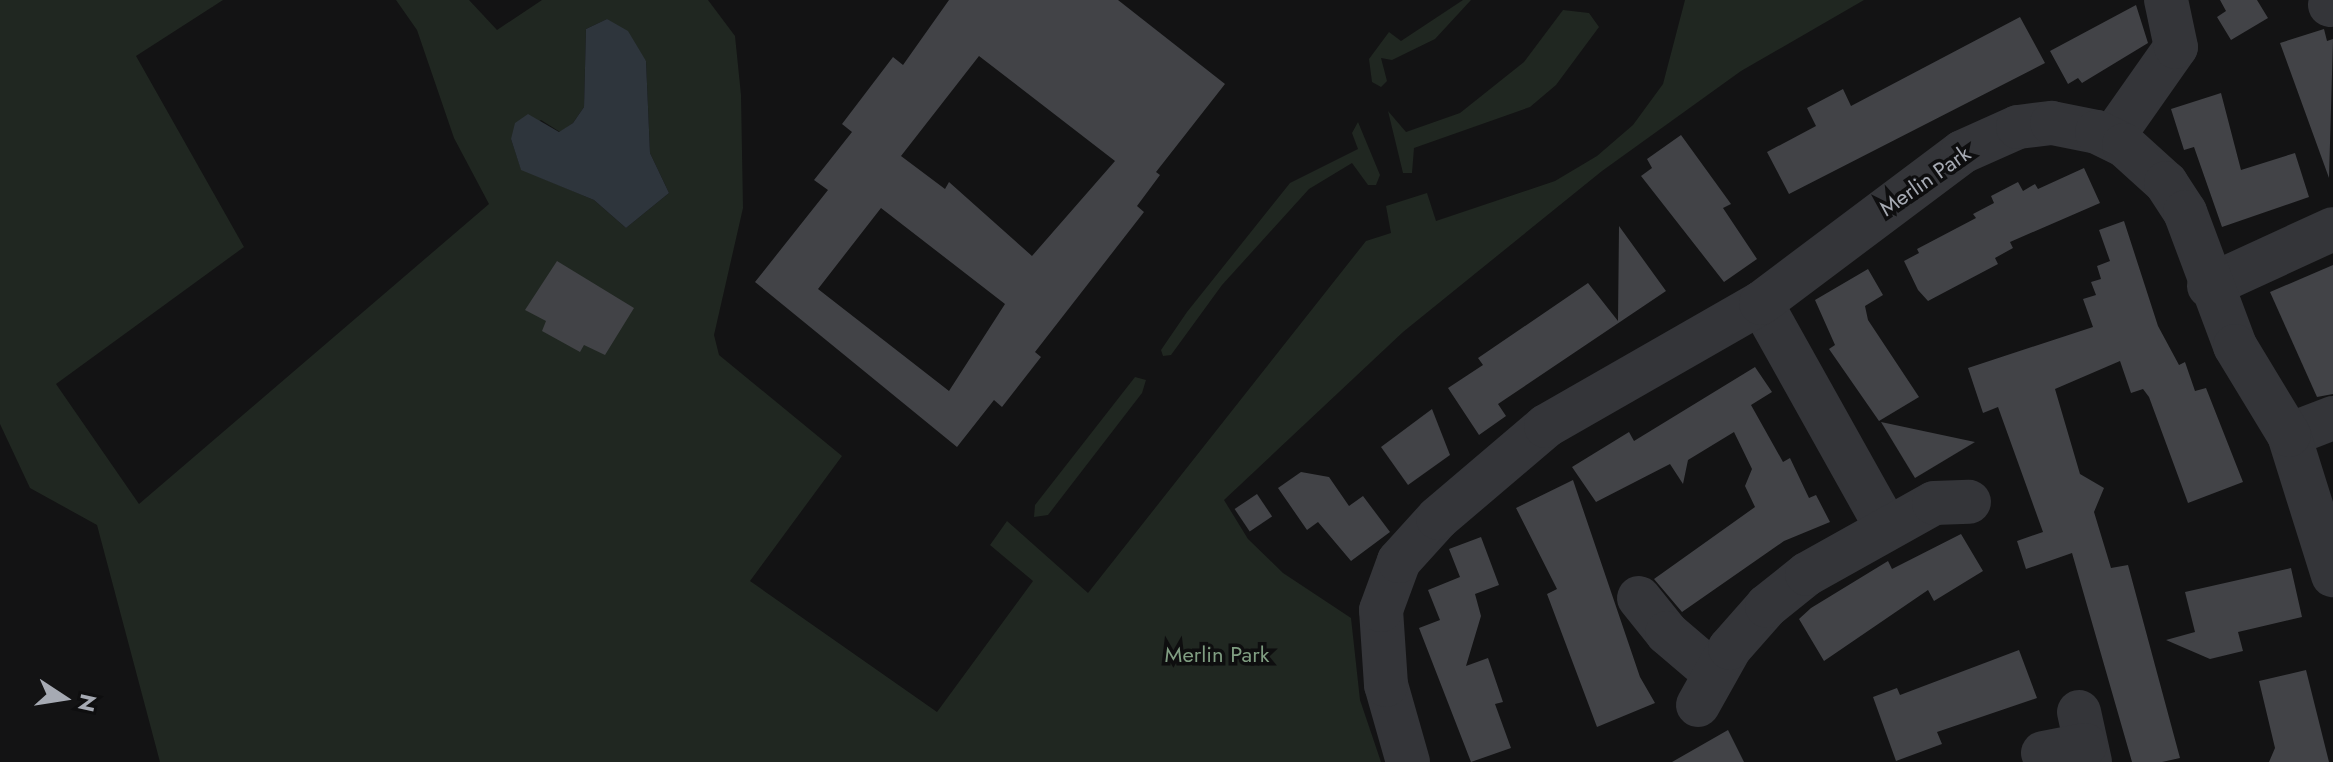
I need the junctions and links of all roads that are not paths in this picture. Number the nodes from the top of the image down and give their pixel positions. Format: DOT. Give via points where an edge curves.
graph roads {
  1 [pos="2166,0"];
  2 [pos="2112,138"];
  3 [pos="2333,229"];
  4 [pos="2209,286"];
  5 [pos="1761,303"];
  6 [pos="2333,418"];
  7 [pos="2289,435"];
  8 [pos="1969,502"];
  9 [pos="1885,525"];
  10 [pos="2333,575"];
  11 [pos="1639,598"];
  12 [pos="2085,740"];
  13 [pos="2043,753"];
  14 [pos="1408,762"];
  1 -- 2 [label="street" via="2192,49"];
  2 -- 4 [label="street, Merlin Park" via="2147,163 2177,197"];
  2 -- 5 [label="street, Merlin Park" via="2082,127 2036,123 1962,152"];
  3 -- 4 [label="street"];
  4 -- 7 [label="street, Merlin Park" via="2235,346"];
  5 -- 9 [label="street"];
  5 -- 14 [label="street, Merlin Park" via="1546,426 1467,489 1399,561 1383,598 1380,641 1390,707"];
  6 -- 7 [label="street"];
  7 -- 10 [label="street, Merlin Park"];
  8 -- 9 [label="street" via="1934,503"];
  9 -- 11 [label="street" via="1767,606 1706,689"];
  12 -- 13 [label="street"];
}
